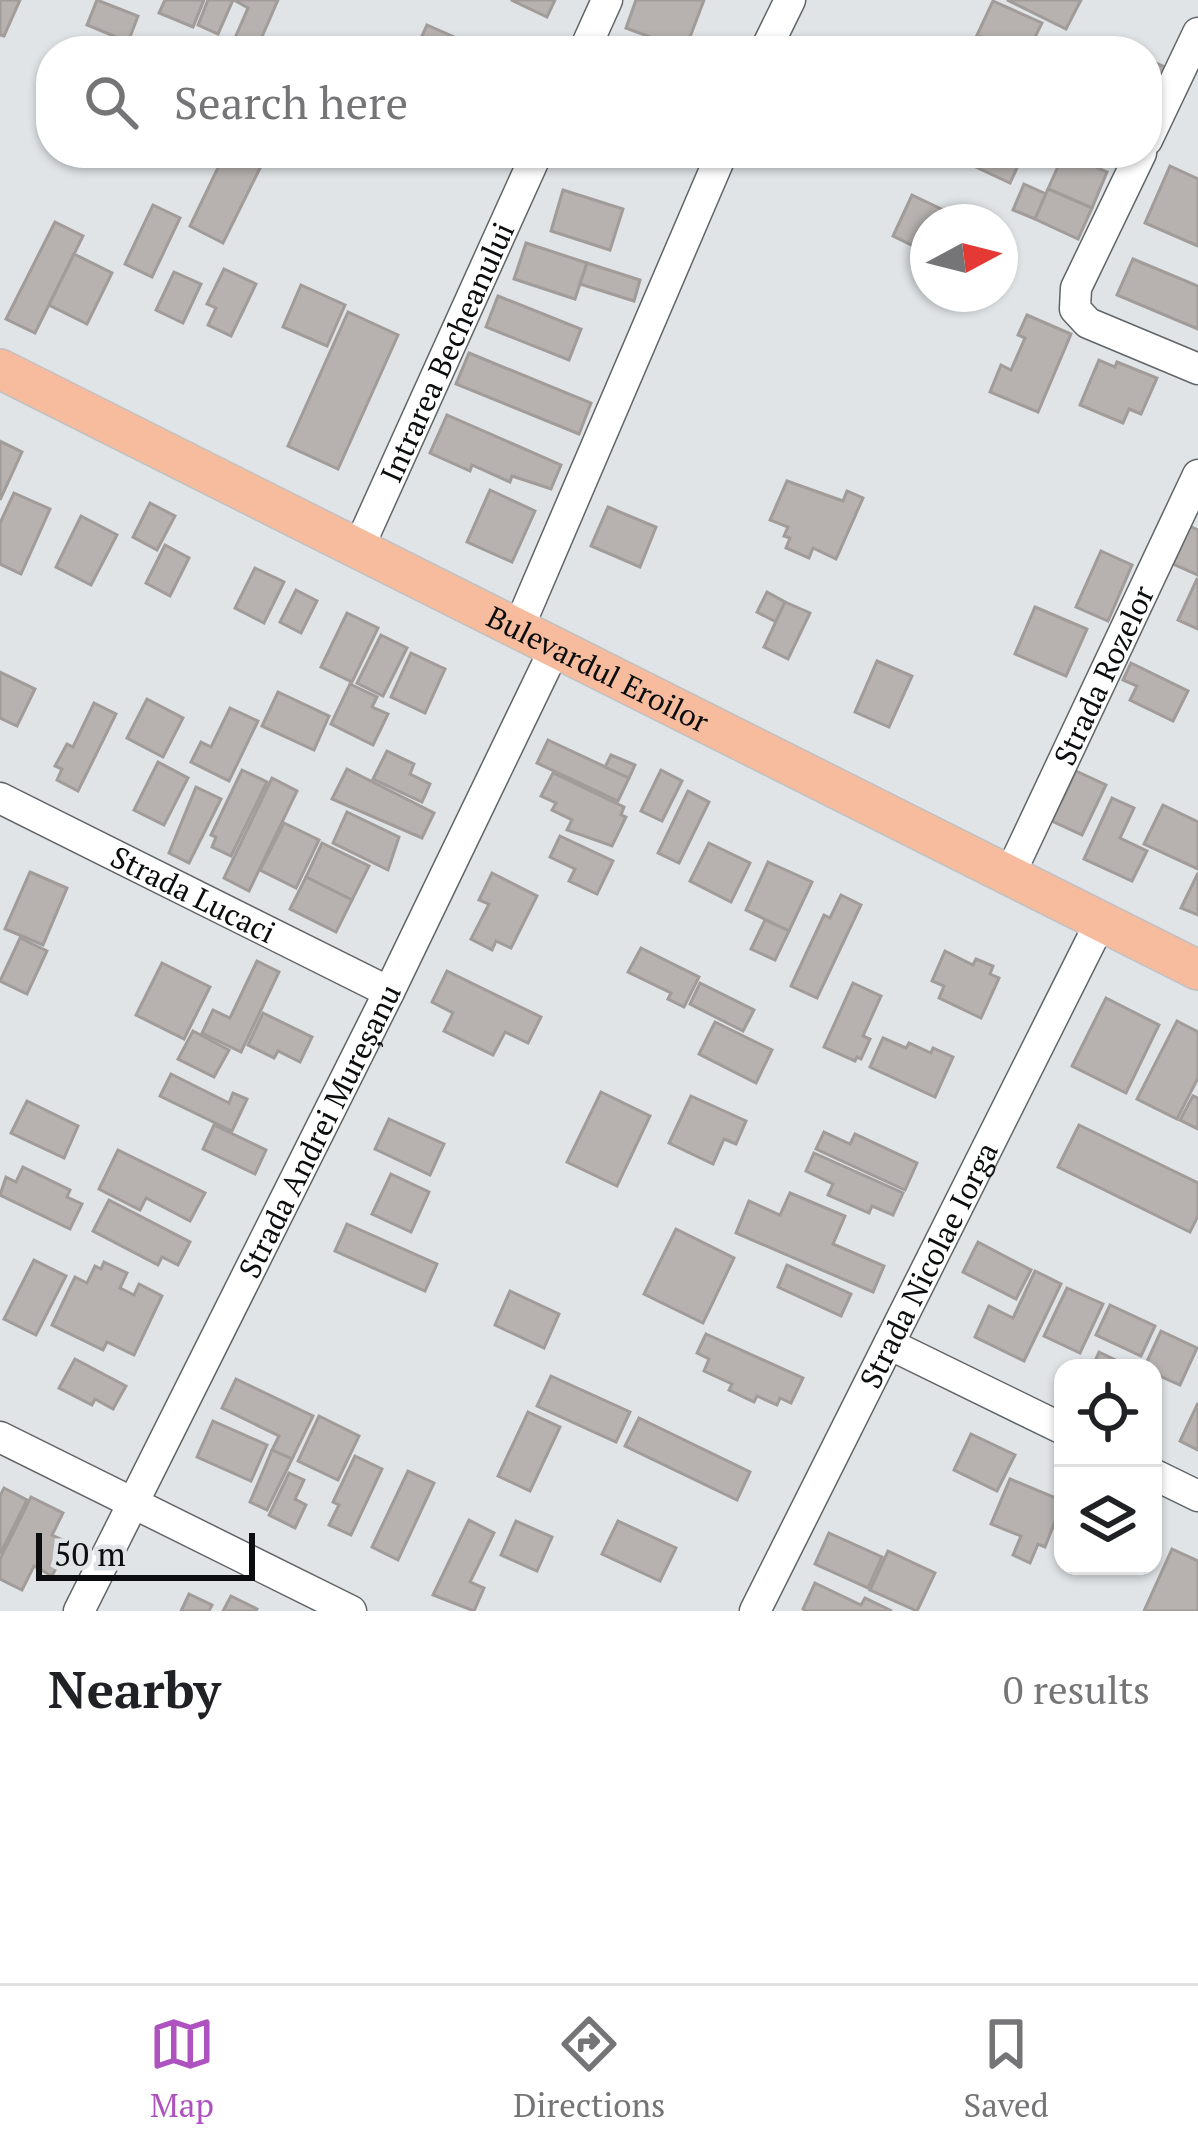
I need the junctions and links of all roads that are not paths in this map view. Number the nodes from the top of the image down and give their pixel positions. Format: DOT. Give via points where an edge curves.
graph roads {
  1 [pos="607,0"];
  2 [pos="790,0"];
  3 [pos="1198,33"];
  4 [pos="591,36"];
  5 [pos="772,36"];
  6 [pos="1162,109"];
  7 [pos="531,168"];
  8 [pos="716,168"];
  9 [pos="1134,168"];
  10 [pos="0,369"];
  11 [pos="1198,369"];
  12 [pos="1198,475"];
  13 [pos="358,549"];
  14 [pos="518,629"];
  15 [pos="555,648"];
  16 [pos="0,797"];
  17 [pos="1009,875"];
  18 [pos="1101,921"];
  19 [pos="1198,970"];
  20 [pos="389,992"];
  21 [pos="889,1344"];
  22 [pos="1054,1425"];
  23 [pos="0,1437"];
  24 [pos="1162,1478"];
  25 [pos="1198,1496"];
  26 [pos="133,1503"];
  27 [pos="80,1611"];
  28 [pos="351,1611"];
  29 [pos="754,1611"];
  1 -- 4 [label="street"];
  2 -- 5 [label="street"];
  3 -- 6 [label="street"];
  7 -- 13 [label="street, Intrarea Becheanului"];
  8 -- 14 [label="street"];
  9 -- 11 [label="street" via="1076,288 1075,309"];
  10 -- 13 [label="main road, Bulevardul Eroilor"];
  12 -- 17 [label="street, Strada Rozelor"];
  13 -- 14 [label="main road, Bulevardul Eroilor"];
  14 -- 15 [label="main road, Bulevardul Eroilor"];
  15 -- 17 [label="main road, Bulevardul Eroilor"];
  15 -- 20 [label="street, Strada Andrei Mureșanu"];
  16 -- 20 [label="street, Strada Lucaci"];
  17 -- 18 [label="main road, Bulevardul Eroilor"];
  18 -- 19 [label="main road, Bulevardul Eroilor"];
  18 -- 21 [label="street, Strada Nicolae Iorga"];
  20 -- 26 [label="street, Strada Andrei Mureșanu"];
  21 -- 22 [label="street"];
  21 -- 29 [label="street, Strada Nicolae Iorga"];
  23 -- 26 [label="street"];
  24 -- 25 [label="street"];
  26 -- 27 [label="street, Strada Andrei Mureșanu"];
  26 -- 28 [label="street"];
}
